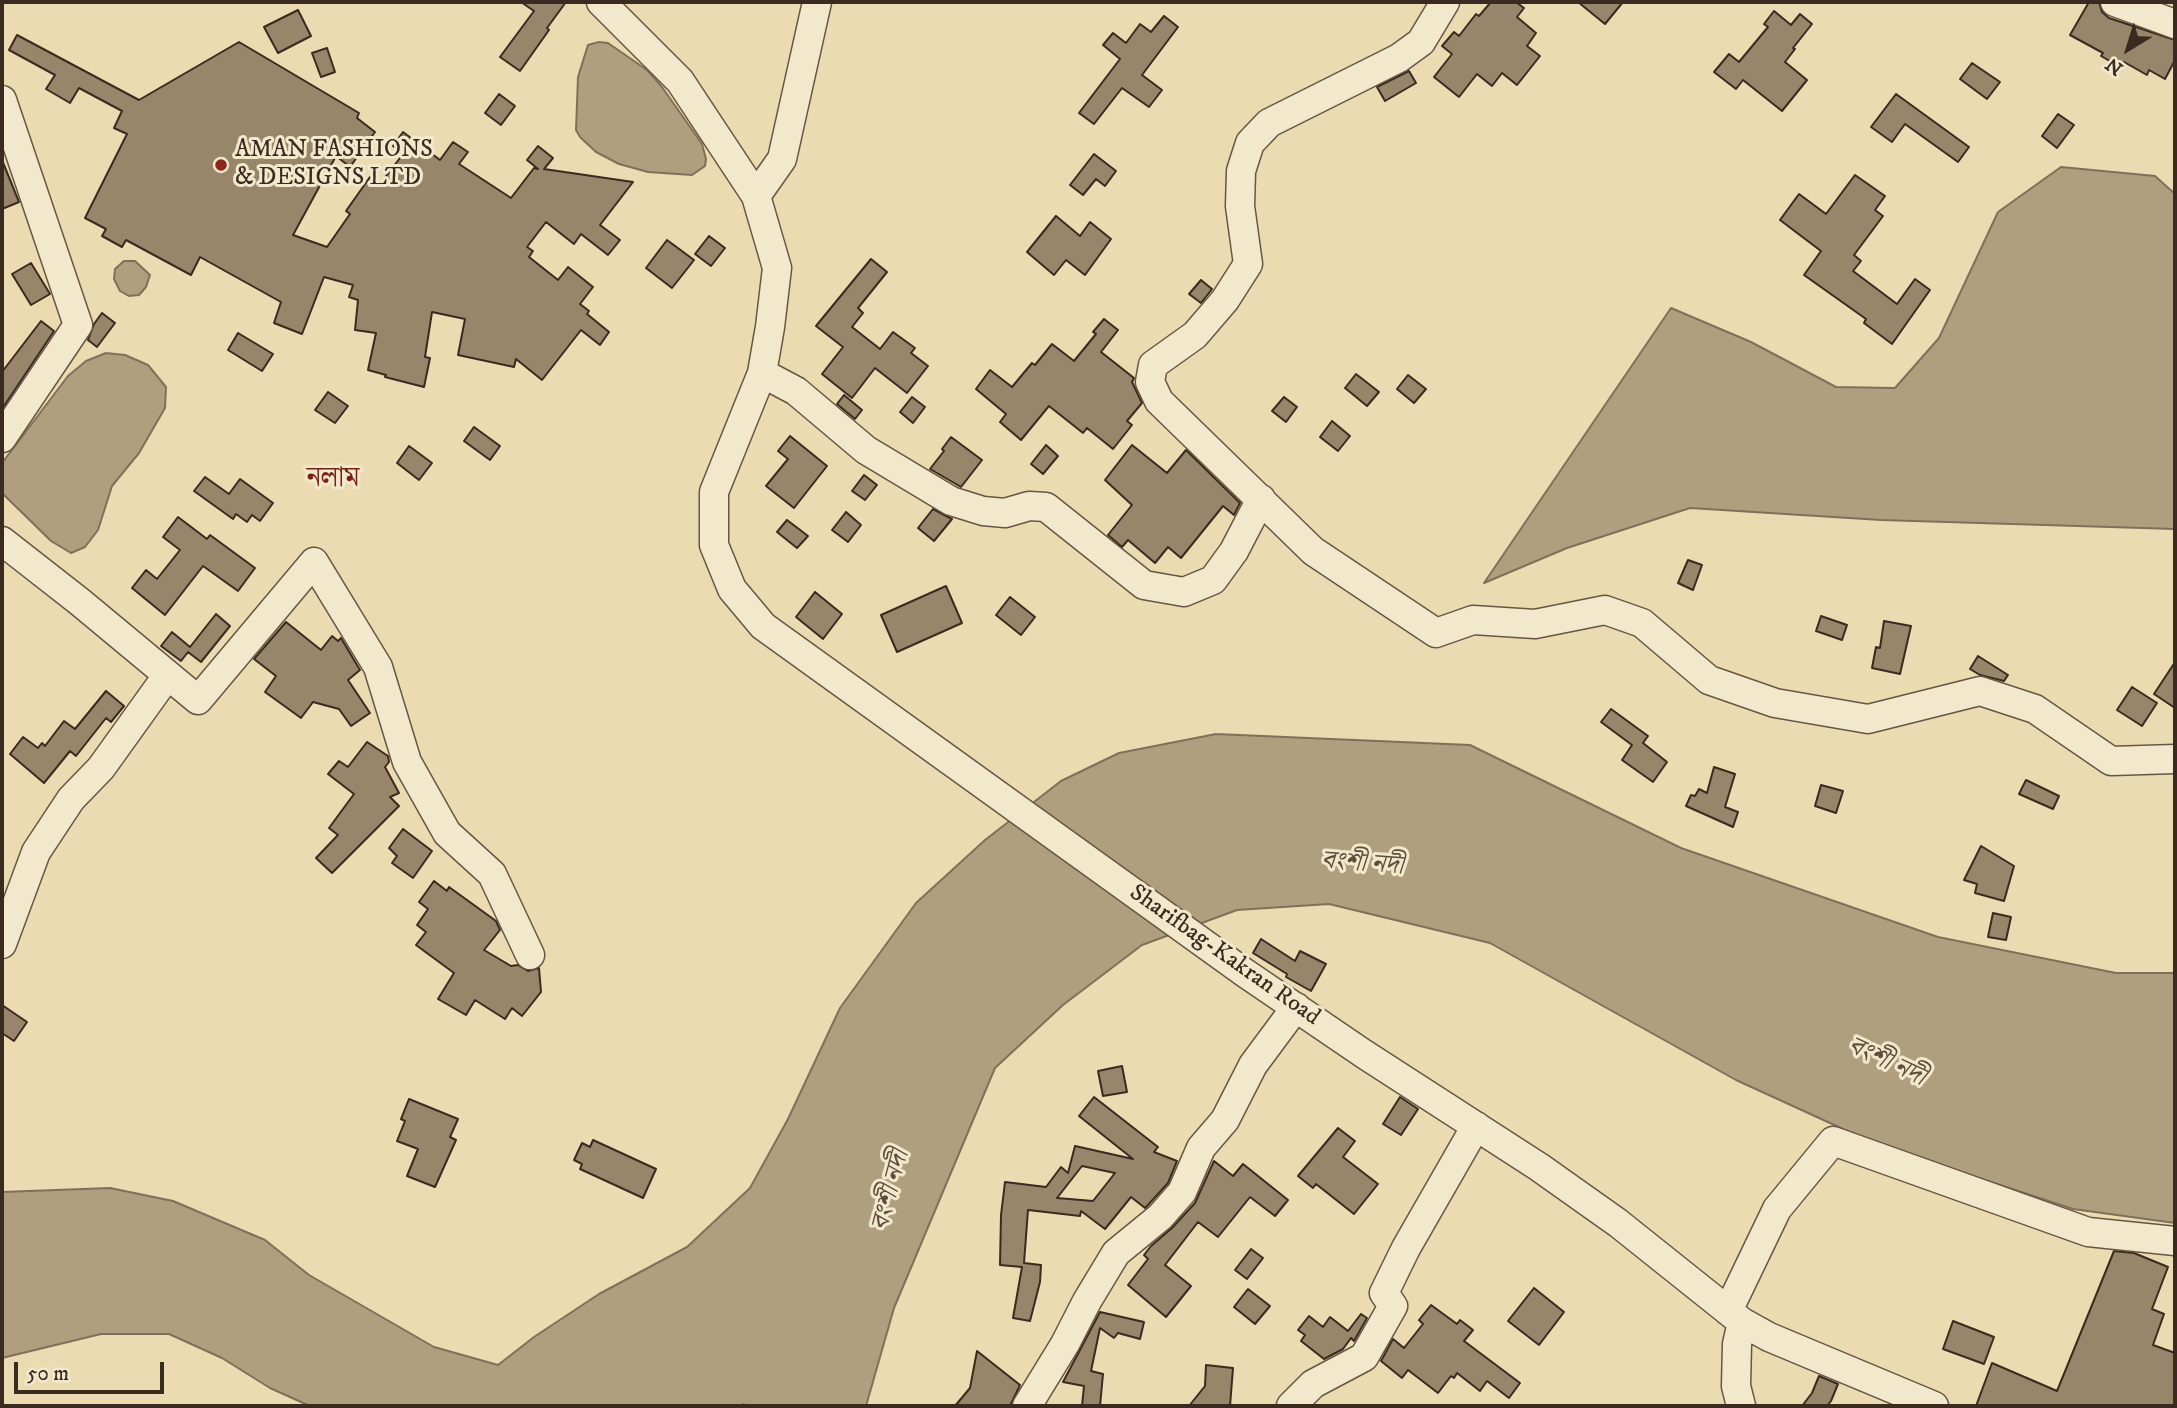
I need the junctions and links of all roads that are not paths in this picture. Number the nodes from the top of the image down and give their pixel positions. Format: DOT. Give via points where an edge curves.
graph roads {
  1 [pos="601,2"];
  2 [pos="817,2"];
  3 [pos="1445,2"];
  4 [pos="2115,2"];
  5 [pos="2175,23"];
  6 [pos="2,100"];
  7 [pos="756,196"];
  8 [pos="762,373"];
  9 [pos="2,438"];
  10 [pos="1261,499"];
  11 [pos="2,541"];
  12 [pos="167,676"];
  13 [pos="2175,759"];
  14 [pos="2,944"];
  15 [pos="530,955"];
  16 [pos="1296,1007"];
  17 [pos="1476,1126"];
  18 [pos="2175,1241"];
  19 [pos="1735,1316"];
  20 [pos="1027,1406"];
  21 [pos="1291,1406"];
  22 [pos="1741,1406"];
  23 [pos="1934,1406"];
  1 -- 7 [label="street, Sharifbag-Kakran Road" via="680,81"];
  2 -- 7 [label="street" via="782,159"];
  3 -- 10 [label="street" via="1421,42 1399,58 1269,123 1250,143 1241,171 1240,206 1248,264 1195,335 1153,365 1150,382 1159,401"];
  4 -- 5 [label="street"];
  6 -- 9 [label="street" via="78,324"];
  7 -- 8 [label="street, Sharifbag-Kakran Road" via="776,268"];
  8 -- 10 [label="street" via="796,391 866,450 951,500 1005,513 1046,507 1144,585 1184,592 1213,580"];
  8 -- 16 [label="street, Sharifbag-Kakran Road" via="714,492 714,545 732,589 763,626"];
  10 -- 13 [label="street" via="1313,551 1436,633 1473,621 1535,624 1605,610 1642,623 1709,680 1775,703 1868,719 1980,691 2035,709 2111,761"];
  11 -- 12 [label="street"];
  12 -- 14 [label="street" via="101,768 71,799 36,852"];
  12 -- 15 [label="street" via="198,700 313,562 378,667 407,762 447,833 492,874"];
  16 -- 17 [label="street, Sharifbag-Kakran Road"];
  16 -- 20 [label="street" via="1201,1148 1182,1192 1116,1254"];
  17 -- 19 [label="street, Sharifbag-Kakran Road" via="1618,1223"];
  17 -- 21 [label="street" via="1384,1293 1394,1306 1364,1357 1313,1384"];
  18 -- 19 [label="street" via="2088,1232 1833,1141 1777,1209"];
  19 -- 22 [label="street" via="1736,1386"];
  19 -- 23 [label="street, Sharifbag-Kakran Road" via="1769,1337"];
}
